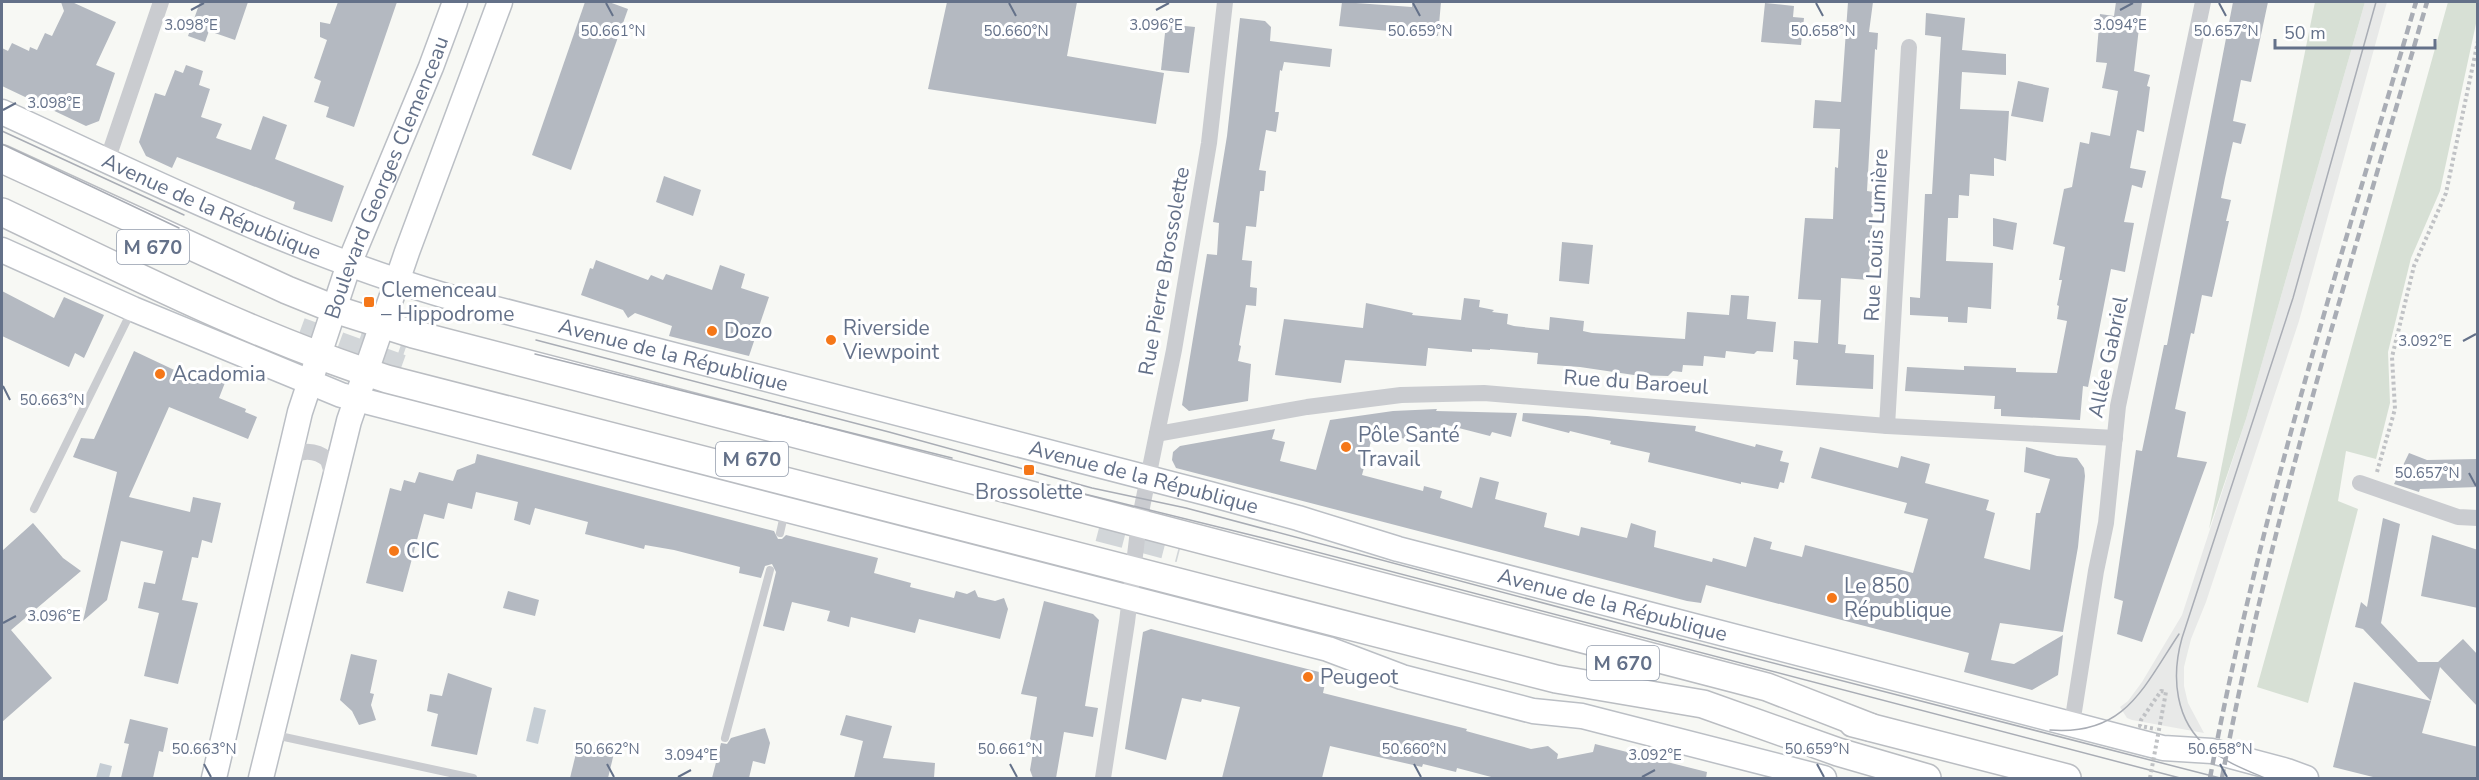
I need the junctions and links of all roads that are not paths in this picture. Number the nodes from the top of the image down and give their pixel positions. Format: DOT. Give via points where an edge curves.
graph roads {
  1 [pos="161,2"];
  2 [pos="455,2"];
  3 [pos="500,2"];
  4 [pos="1224,2"];
  5 [pos="2203,2"];
  6 [pos="1909,47"];
  7 [pos="2,112"];
  8 [pos="2,159"];
  9 [pos="107,161"];
  10 [pos="2,175"];
  11 [pos="2,196"];
  12 [pos="2,212"];
  13 [pos="2,250"];
  14 [pos="349,264"];
  15 [pos="398,282"];
  16 [pos="133,309"];
  17 [pos="334,309"];
  18 [pos="382,325"];
  19 [pos="319,355"];
  20 [pos="403,359"];
  21 [pos="366,372"];
  22 [pos="310,384"];
  23 [pos="356,400"];
  24 [pos="1887,426"];
  25 [pos="1157,434"];
  26 [pos="2115,438"];
  27 [pos="287,461"];
  28 [pos="334,480"];
  29 [pos="1147,480"];
  30 [pos="2366,485"];
  31 [pos="34,509"];
  32 [pos="2478,518"];
  33 [pos="1101,538"];
  34 [pos="1136,547"];
  35 [pos="770,570"];
  36 [pos="1130,599"];
  37 [pos="1703,704"];
  38 [pos="2072,724"];
  39 [pos="1870,727"];
  40 [pos="271,735"];
  41 [pos="725,738"];
  42 [pos="214,778"];
  43 [pos="261,778"];
  44 [pos="473,778"];
  45 [pos="1103,778"];
  46 [pos="1824,778"];
  47 [pos="1927,778"];
  48 [pos="1993,778"];
  49 [pos="2067,778"];
  50 [pos="2306,778"];
  1 -- 9 [label="street"];
  2 -- 14 [label="street, Boulevard Georges Clemenceau"];
  3 -- 15 [label="street, Boulevard Georges Clemenceau"];
  4 -- 25 [label="street, Rue Pierre Brossolette" via="1209,142"];
  5 -- 26 [label="street, Allée Gabriel" via="2121,390"];
  6 -- 24 [label="street, Rue Louis Lumière"];
  7 -- 9 [label="street, Avenue de la République"];
  8 -- 17 [label="main road"];
  9 -- 14 [label="street, Avenue de la République"];
  10 -- 11 [label="main road, M 670" via="303,323 240,306"];
  12 -- 19 [label="main road" via="226,317"];
  13 -- 16 [label="street"];
  14 -- 15 [label="street, Avenue de la République"];
  14 -- 17 [label="street, Boulevard Georges Clemenceau"];
  15 -- 18 [label="street, Boulevard Georges Clemenceau"];
  15 -- 29 [label="street, Avenue de la République"];
  16 -- 22 [label="street"];
  16 -- 31 [label="lane"];
  17 -- 18 [label="main road"];
  17 -- 19 [label="street, Boulevard Georges Clemenceau"];
  18 -- 21 [label="street, Boulevard Georges Clemenceau"];
  18 -- 34 [label="main road" via="680,406"];
  19 -- 21 [label="main road"];
  19 -- 22 [label="street, Boulevard Georges Clemenceau"];
  20 -- 33 [label="main road, M 670"];
  21 -- 23 [label="street, Boulevard Georges Clemenceau"];
  21 -- 34 [label="main road"];
  22 -- 23 [label="street"];
  22 -- 27 [label="street"];
  23 -- 28 [label="street"];
  23 -- 36 [label="street" via="782,522"];
  24 -- 25 [label="street, Rue du Baroeul" via="1446,393 1307,407"];
  24 -- 26 [label="street, Rue du Baroeul"];
  25 -- 29 [label="street, Rue Pierre Brossolette"];
  26 -- 38 [label="street, Allée Gabriel" via="2106,523"];
  27 -- 28 [label="street" via="299,453 317,453 328,460"];
  27 -- 42 [label="street"];
  28 -- 40 [label="street"];
  29 -- 34 [label="street, Rue Pierre Brossolette"];
  29 -- 38 [label="street, Avenue de la République"];
  30 -- 32 [label="street" via="2458,517"];
  34 -- 36 [label="street, Rue Pierre Brossolette"];
  34 -- 37 [label="main road" via="1556,679"];
  34 -- 39 [label="main road" via="1767,687"];
  35 -- 41 [label="lane"];
  36 -- 45 [label="street, Rue Pierre Brossolette"];
  36 -- 46 [label="street" via="1328,649 1402,677 1533,711 1582,716"];
  37 -- 39 [label="main road, M 670" via="1180,557"];
  37 -- 47 [label="main road" via="1838,752"];
  37 -- 48 [label="main road, M 670"];
  38 -- 50 [label="street, Avenue de la République" via="2163,748 2212,751"];
  39 -- 49 [label="main road, M 670"];
  40 -- 43 [label="street"];
  40 -- 44 [label="lane"];
}
